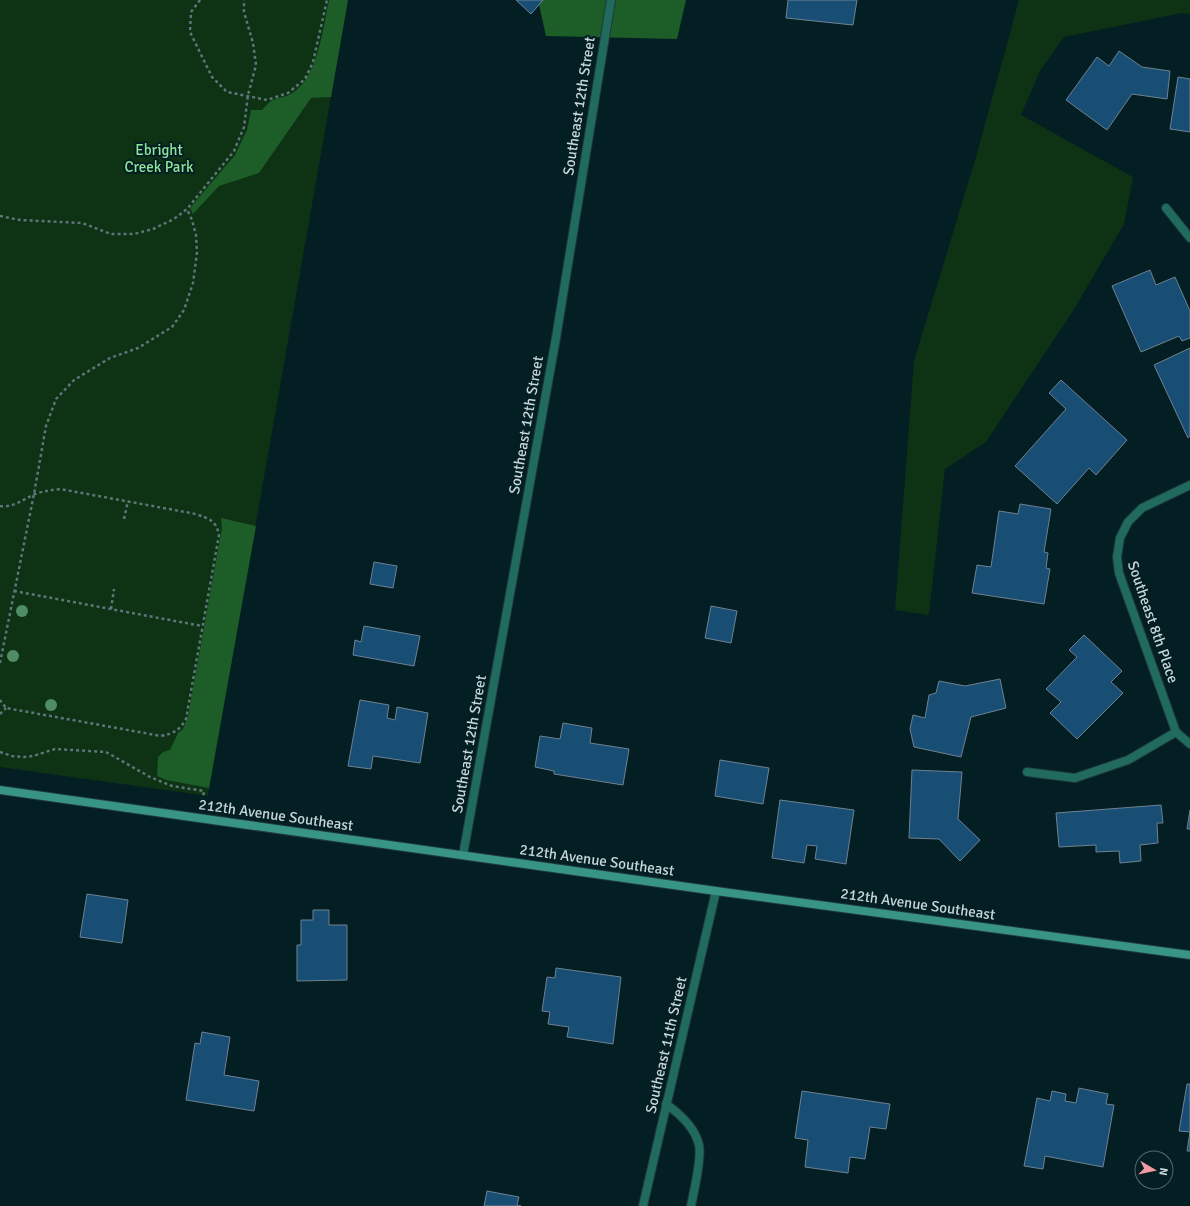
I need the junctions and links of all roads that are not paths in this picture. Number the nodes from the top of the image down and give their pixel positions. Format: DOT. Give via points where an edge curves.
graph roads {
  1 [pos="611,0"];
  2 [pos="1166,208"];
  3 [pos="1190,238"];
  4 [pos="1190,485"];
  5 [pos="1176,732"];
  6 [pos="1190,744"];
  7 [pos="1027,772"];
  8 [pos="0,790"];
  9 [pos="464,855"];
  10 [pos="716,891"];
  11 [pos="1190,955"];
  12 [pos="666,1104"];
  13 [pos="643,1206"];
  14 [pos="691,1206"];
  1 -- 9 [label="street, Southeast 12th Street" via="556,338"];
  2 -- 3 [label="street"];
  4 -- 5 [label="street, Southeast 8th Place" via="1142,508 1128,522 1120,538 1117,557 1119,573"];
  5 -- 6 [label="street"];
  5 -- 7 [label="street" via="1128,760 1076,778"];
  8 -- 9 [label="street, 212th Avenue Southeast"];
  9 -- 10 [label="street, 212th Avenue Southeast"];
  10 -- 11 [label="street, 212th Avenue Southeast"];
  10 -- 12 [label="street, Southeast 11th Street"];
  12 -- 13 [label="street, Southeast 11th Street"];
  12 -- 14 [label="street" via="686,1120 699,1144 700,1153"];
}
